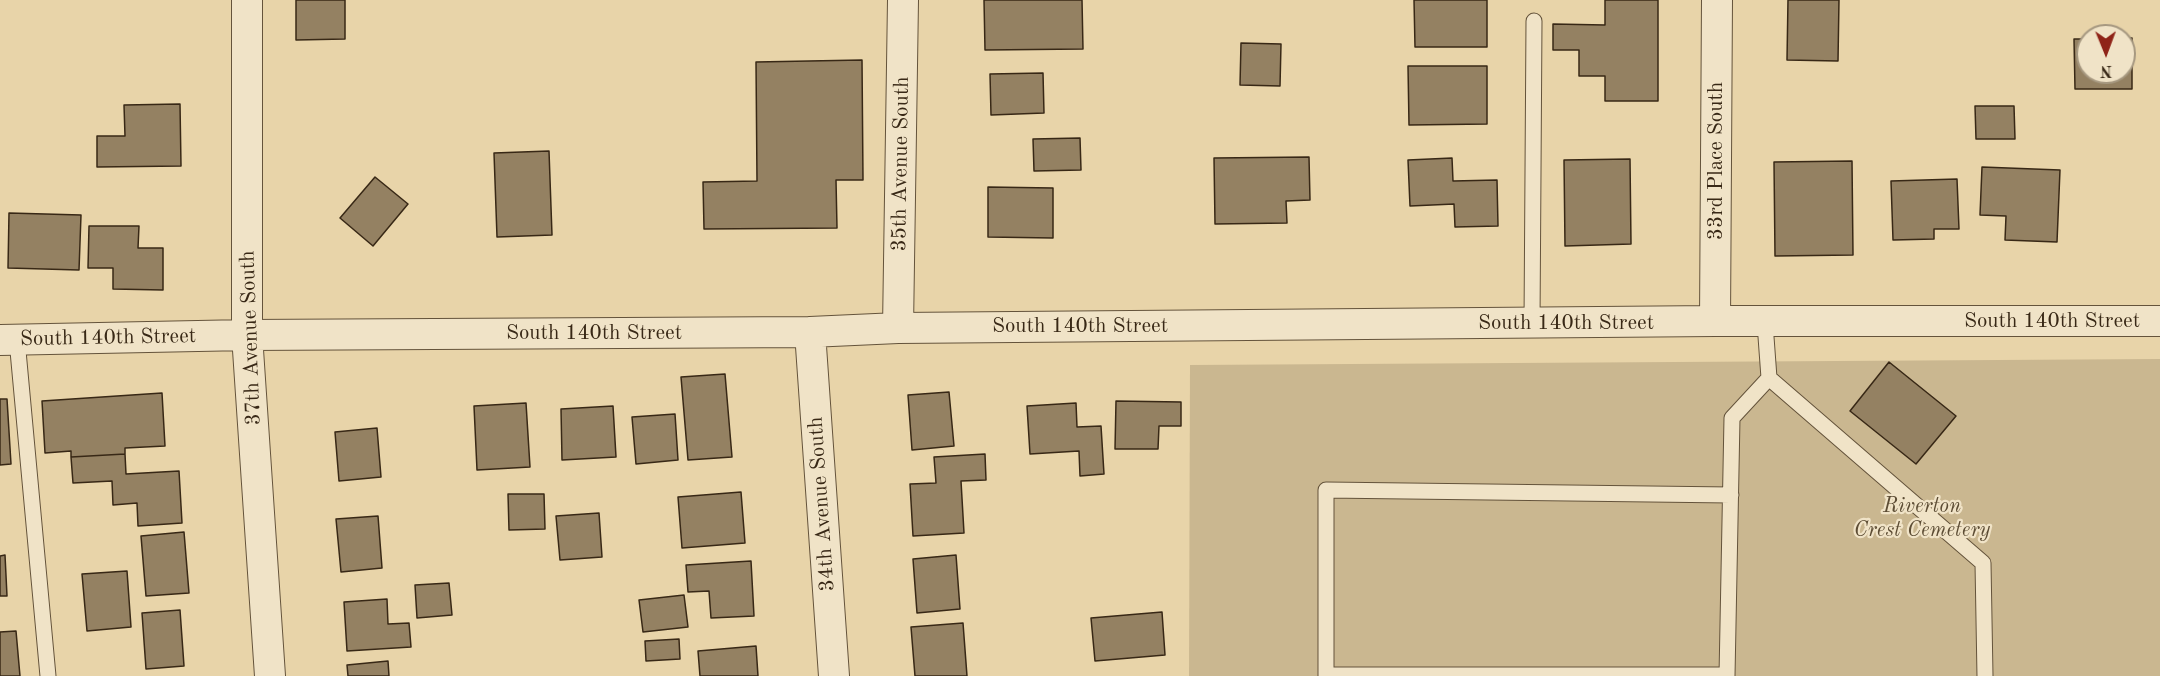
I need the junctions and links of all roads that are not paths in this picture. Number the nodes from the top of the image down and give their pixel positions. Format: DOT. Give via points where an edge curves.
graph roads {
  1 [pos="248,0"];
  2 [pos="903,0"];
  3 [pos="1717,0"];
  4 [pos="1534,21"];
  5 [pos="1715,321"];
  6 [pos="2160,321"];
  7 [pos="1532,323"];
  8 [pos="1766,323"];
  9 [pos="898,328"];
  10 [pos="810,332"];
  11 [pos="247,335"];
  12 [pos="8,340"];
  13 [pos="1769,378"];
  14 [pos="1731,495"];
  15 [pos="48,676"];
  16 [pos="270,676"];
  17 [pos="834,676"];
  18 [pos="1326,676"];
  19 [pos="1727,676"];
  20 [pos="1984,676"];
  1 -- 11 [label="street, 37th Avenue South"];
  2 -- 9 [label="street, 35th Avenue South"];
  3 -- 5 [label="street, 33rd Place South"];
  4 -- 7 [label="lane"];
  5 -- 7 [label="street, South 140th Street"];
  5 -- 8 [label="street, South 140th Street"];
  6 -- 8 [label="street, South 140th Street"];
  7 -- 9 [label="street, South 140th Street"];
  8 -- 13 [label="lane"];
  9 -- 10 [label="street, South 140th Street"];
  10 -- 11 [label="street, South 140th Street"];
  10 -- 17 [label="street, 34th Avenue South"];
  11 -- 12 [label="street, South 140th Street"];
  11 -- 16 [label="street, 37th Avenue South"];
  12 -- 15 [label="lane"];
  13 -- 14 [label="lane" via="1732,418"];
  13 -- 20 [label="lane" via="1983,563"];
  14 -- 18 [label="lane" via="1326,490"];
  14 -- 19 [label="lane"];
  18 -- 19 [label="lane"];
}
